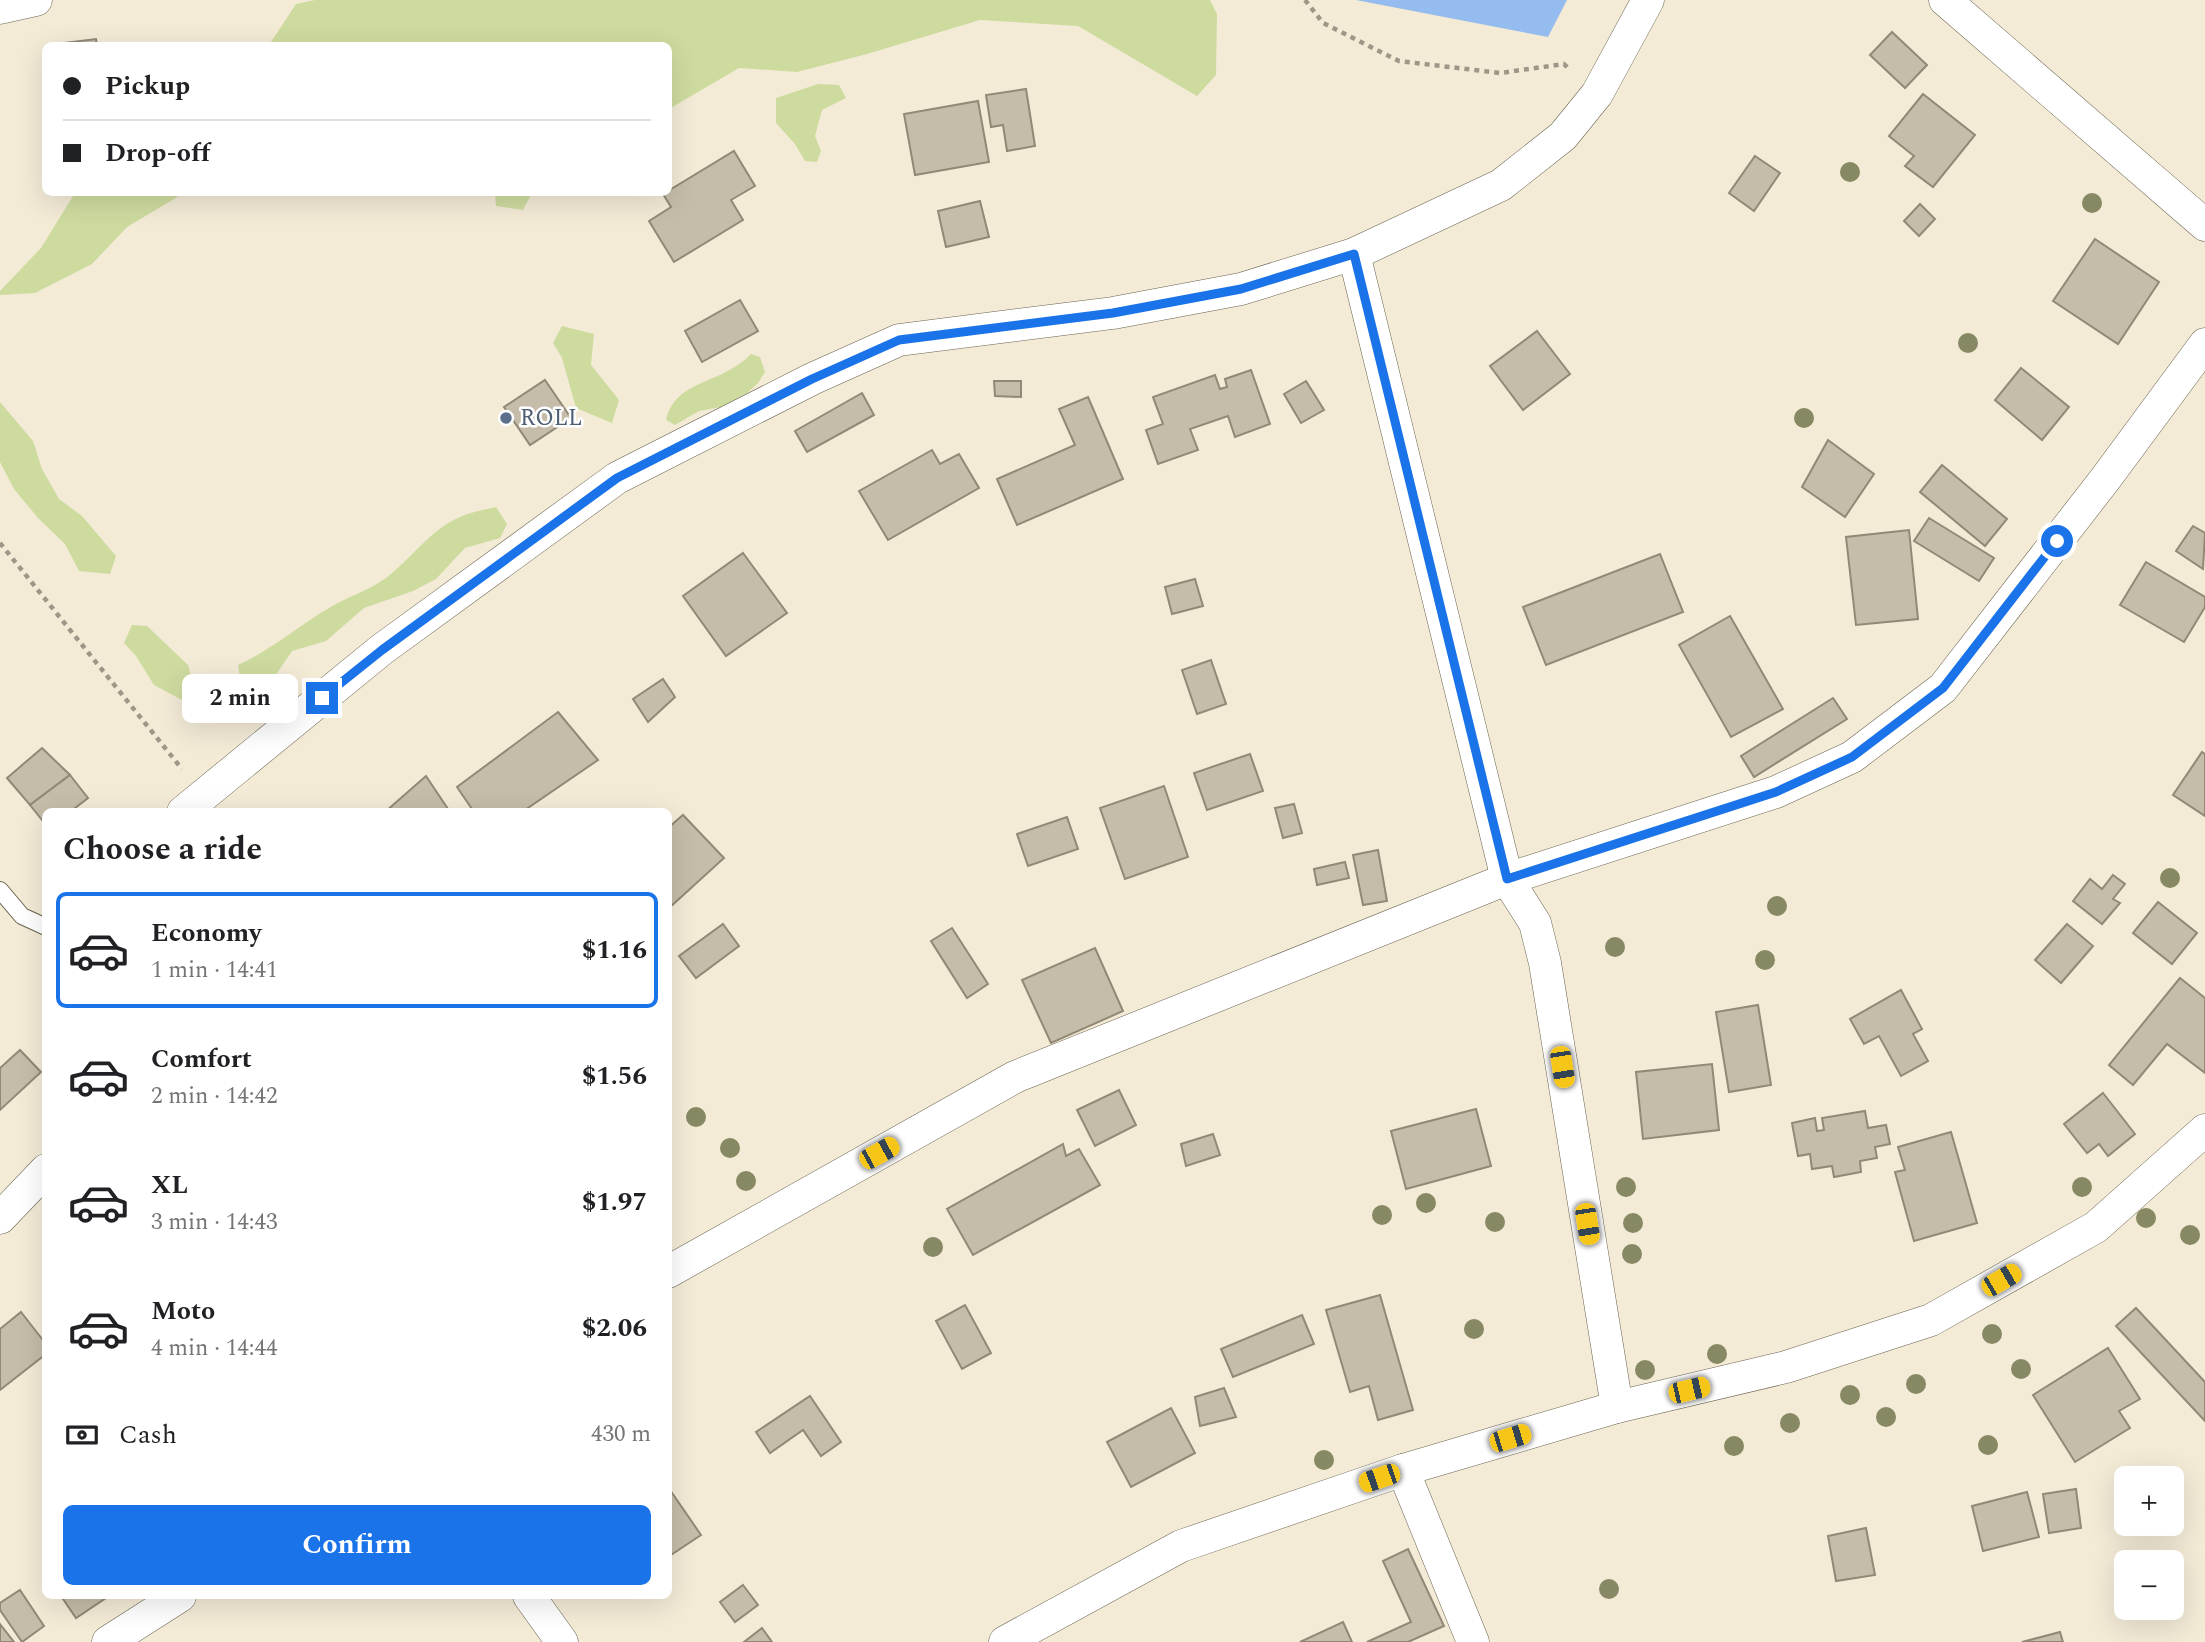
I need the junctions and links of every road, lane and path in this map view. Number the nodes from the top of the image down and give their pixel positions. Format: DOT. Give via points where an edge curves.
graph roads {
  1 [pos="36,0"];
  2 [pos="1305,0"];
  3 [pos="1648,0"];
  4 [pos="1945,0"];
  5 [pos="0,8"];
  6 [pos="1597,94"];
  7 [pos="2205,225"];
  8 [pos="1354,254"];
  9 [pos="2205,344"];
  10 [pos="0,543"];
  11 [pos="192,803"];
  12 [pos="1507,879"];
  13 [pos="0,890"];
  14 [pos="42,925"];
  15 [pos="2205,1130"];
  16 [pos="42,1174"];
  17 [pos="0,1219"];
  18 [pos="672,1270"];
  19 [pos="1617,1407"];
  20 [pos="1404,1470"];
  21 [pos="175,1599"];
  22 [pos="531,1599"];
  23 [pos="108,1642"];
  24 [pos="562,1642"];
  25 [pos="1005,1642"];
  26 [pos="1473,1642"];
  1 -- 5 [label="street"];
  2 -- 6 [label="path" via="1323,23 1399,61 1500,73 1564,64"];
  3 -- 6 [label="street"];
  4 -- 7 [label="street"];
  6 -- 8 [label="street" via="1563,136 1501,185"];
  8 -- 11 [label="street" via="1228,292 1113,313 899,340 812,379 617,478 382,650"];
  8 -- 12 [label="street"];
  9 -- 12 [label="street" via="1943,688 1852,757 1776,792"];
  10 -- 11 [label="path"];
  12 -- 18 [label="street" via="1015,1077"];
  12 -- 19 [label="street" via="1535,923 1545,963"];
  13 -- 14 [label="lane" via="22,916"];
  15 -- 19 [label="street" via="2096,1227 1931,1320 1786,1367"];
  16 -- 17 [label="street"];
  19 -- 20 [label="street"];
  20 -- 25 [label="street" via="1181,1546"];
  20 -- 26 [label="street"];
  21 -- 23 [label="street"];
  22 -- 24 [label="street"];
}
